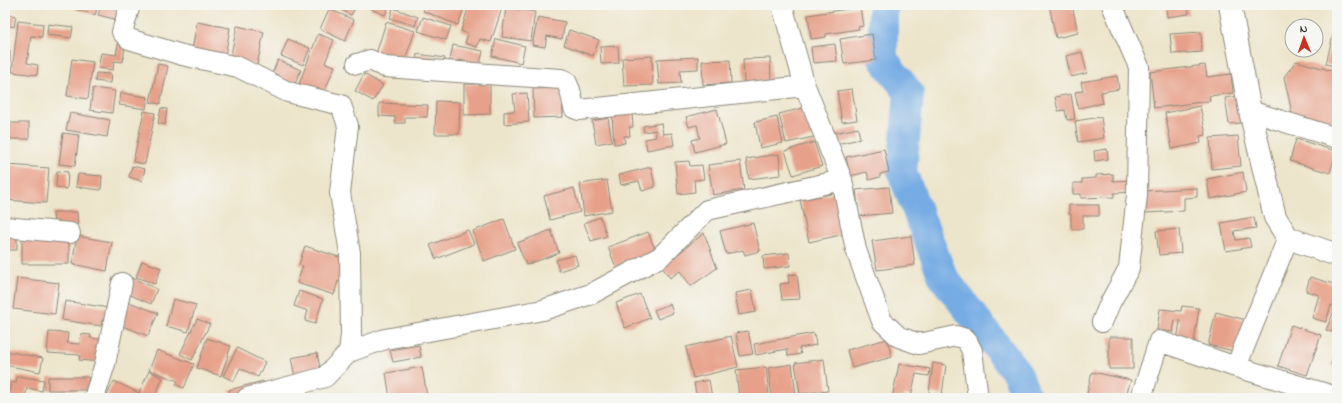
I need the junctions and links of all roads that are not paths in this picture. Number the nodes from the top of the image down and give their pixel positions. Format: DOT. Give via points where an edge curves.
graph roads {
  1 [pos="130,5"];
  2 [pos="782,5"];
  3 [pos="1112,5"];
  4 [pos="1230,5"];
  5 [pos="357,64"];
  6 [pos="805,86"];
  7 [pos="1250,111"];
  8 [pos="1337,138"];
  9 [pos="842,180"];
  10 [pos="5,227"];
  11 [pos="70,233"];
  12 [pos="1288,238"];
  13 [pos="1337,255"];
  14 [pos="122,283"];
  15 [pos="1102,322"];
  16 [pos="349,352"];
  17 [pos="1236,367"];
  18 [pos="1337,397"];
  19 [pos="94,398"];
  20 [pos="247,398"];
  21 [pos="978,398"];
  22 [pos="1141,398"];
  1 -- 16 [label="street" via="122,32 129,39 182,55 238,67 288,92 341,105 348,126 340,194 350,254"];
  2 -- 6 [label="street"];
  3 -- 15 [label="street" via="1139,67 1137,195 1129,268"];
  4 -- 7 [label="main road"];
  5 -- 6 [label="street" via="370,60 385,67 561,79 566,81 574,108 578,110"];
  6 -- 9 [label="street"];
  7 -- 8 [label="street"];
  7 -- 12 [label="main road" via="1275,217"];
  9 -- 16 [label="street" via="707,210 660,257 591,294 543,310 386,339"];
  9 -- 21 [label="street" via="856,250 882,321 899,337 919,344 956,336 966,339 972,351"];
  10 -- 11 [label="street"];
  12 -- 13 [label="main road"];
  12 -- 17 [label="street"];
  14 -- 19 [label="street" via="105,364"];
  16 -- 20 [label="street" via="325,377"];
  17 -- 18 [label="street"];
  17 -- 22 [label="street" via="1159,341"];
}
